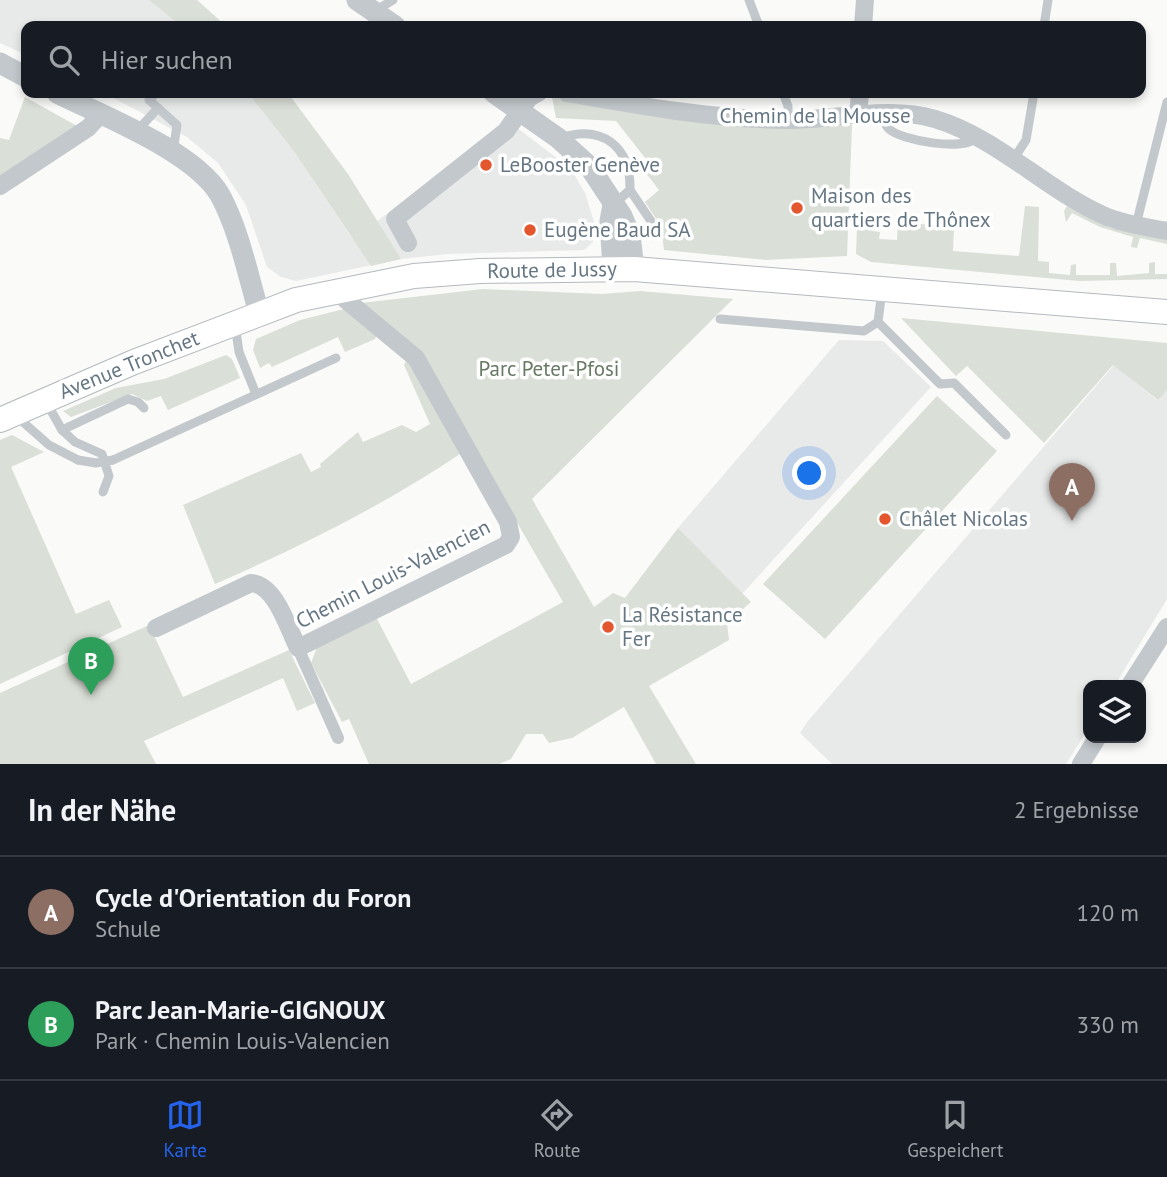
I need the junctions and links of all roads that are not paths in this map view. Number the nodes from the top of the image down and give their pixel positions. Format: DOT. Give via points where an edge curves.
graph roads {
  1 [pos="393,0"];
  2 [pos="749,0"];
  3 [pos="865,0"];
  4 [pos="1048,0"];
  5 [pos="366,6"];
  6 [pos="388,21"];
  7 [pos="757,21"];
  8 [pos="863,21"];
  9 [pos="1045,21"];
  10 [pos="0,62"];
  11 [pos="21,74"];
  12 [pos="63,98"];
  13 [pos="151,98"];
  14 [pos="502,98"];
  15 [pos="529,98"];
  16 [pos="597,98"];
  17 [pos="785,98"];
  18 [pos="860,98"];
  19 [pos="1033,98"];
  20 [pos="1167,102"];
  21 [pos="159,108"];
  22 [pos="521,111"];
  23 [pos="858,116"];
  24 [pos="788,120"];
  25 [pos="94,125"];
  26 [pos="135,133"];
  27 [pos="558,138"];
  28 [pos="173,152"];
  29 [pos="1013,160"];
  30 [pos="0,186"];
  31 [pos="630,190"];
  32 [pos="613,205"];
  33 [pos="1136,225"];
  34 [pos="657,230"];
  35 [pos="1167,231"];
  36 [pos="408,243"];
  37 [pos="623,269"];
  38 [pos="883,288"];
  39 [pos="334,290"];
  40 [pos="1167,312"];
  41 [pos="259,313"];
  42 [pos="720,320"];
  43 [pos="878,322"];
  44 [pos="235,323"];
  45 [pos="336,358"];
  46 [pos="256,394"];
  47 [pos="45,399"];
  48 [pos="144,408"];
  49 [pos="7,417"];
  50 [pos="62,430"];
  51 [pos="1006,435"];
  52 [pos="103,492"];
  53 [pos="1167,626"];
  54 [pos="156,628"];
  55 [pos="298,648"];
  56 [pos="1133,680"];
  57 [pos="338,738"];
  58 [pos="1094,743"];
  59 [pos="1081,764"];
  1 -- 5 [label="lane"];
  2 -- 7 [label="lane"];
  3 -- 8 [label="street"];
  4 -- 9 [label="lane"];
  5 -- 6 [label="street"];
  10 -- 11 [label="street"];
  12 -- 25 [label="street"];
  13 -- 21 [label="lane"];
  14 -- 22 [label="street"];
  15 -- 22 [label="street"];
  16 -- 24 [label="street, Chemin de la Mousse" via="699,115"];
  17 -- 24 [label="lane"];
  18 -- 23 [label="street"];
  19 -- 29 [label="lane" via="1027,140"];
  20 -- 33 [label="lane"];
  21 -- 26 [label="lane"];
  21 -- 28 [label="lane" via="177,125"];
  22 -- 27 [label="street"];
  22 -- 36 [label="street" via="506,131 395,219"];
  23 -- 24 [label="street, Chemin de la Mousse"];
  23 -- 29 [label="street, Chemin de la Mousse" via="900,113 936,119"];
  25 -- 26 [label="street"];
  25 -- 30 [label="street"];
  26 -- 28 [label="street"];
  27 -- 31 [label="lane" via="584,132 605,137 626,159"];
  27 -- 32 [label="street" via="589,166"];
  28 -- 41 [label="street" via="206,176 219,195"];
  29 -- 33 [label="street, Chemin de la Mousse" via="1098,212"];
  31 -- 32 [label="lane"];
  31 -- 34 [label="lane"];
  32 -- 37 [label="street" via="610,221"];
  33 -- 35 [label="street, Chemin de la Mousse"];
  37 -- 38 [label="main road, Route de Jussy"];
  37 -- 39 [label="main road, Route de Jussy" via="480,271 414,276"];
  38 -- 40 [label="main road, Route de Jussy"];
  38 -- 43 [label="lane"];
  39 -- 41 [label="main road, Route de Jussy"];
  39 -- 55 [label="street, Chemin Louis-Valencien" via="416,358 508,522 511,537 506,545"];
  41 -- 44 [label="main road, Avenue Tronchet"];
  42 -- 43 [label="lane" via="864,331"];
  43 -- 51 [label="lane" via="940,384 954,383"];
  44 -- 46 [label="lane"];
  44 -- 47 [label="main road, Avenue Tronchet"];
  45 -- 46 [label="lane"];
  46 -- 49 [label="lane, bridge" via="113,460 96,463 78,460"];
  47 -- 49 [label="main road, Avenue Tronchet"];
  47 -- 50 [label="lane"];
  48 -- 50 [label="lane" via="128,399"];
  50 -- 52 [label="lane" via="75,442 102,454 109,476"];
  53 -- 56 [label="street"];
  54 -- 55 [label="street, Chemin Louis-Valencien" via="251,583 260,584 269,591"];
  55 -- 57 [label="street"];
  58 -- 59 [label="street"];
}
